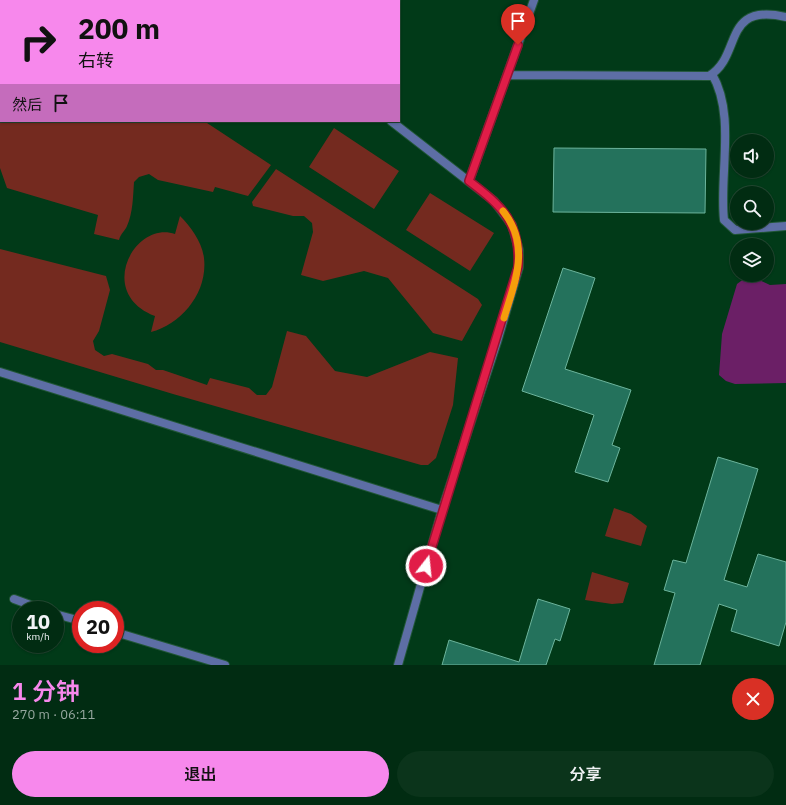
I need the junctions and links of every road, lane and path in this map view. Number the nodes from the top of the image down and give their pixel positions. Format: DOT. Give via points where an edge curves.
graph roads {
  1 [pos="534,0"];
  2 [pos="786,17"];
  3 [pos="712,74"];
  4 [pos="507,75"];
  5 [pos="392,122"];
  6 [pos="469,181"];
  7 [pos="786,226"];
  8 [pos="0,372"];
  9 [pos="442,510"];
  10 [pos="14,599"];
  11 [pos="19,601"];
  12 [pos="124,635"];
  13 [pos="225,665"];
  14 [pos="398,665"];
  1 -- 4 [label="street"];
  2 -- 3 [label="street" via="760,14 746,21 740,26 720,66"];
  3 -- 4 [label="street"];
  3 -- 7 [label="street" via="719,87 724,117 724,220 735,230"];
  4 -- 6 [label="street"];
  5 -- 6 [label="street"];
  6 -- 9 [label="street" via="494,201 509,220 519,250 518,267 497,342"];
  8 -- 9 [label="street"];
  9 -- 14 [label="street"];
  10 -- 11 [label="street"];
  12 -- 13 [label="street"];
}
